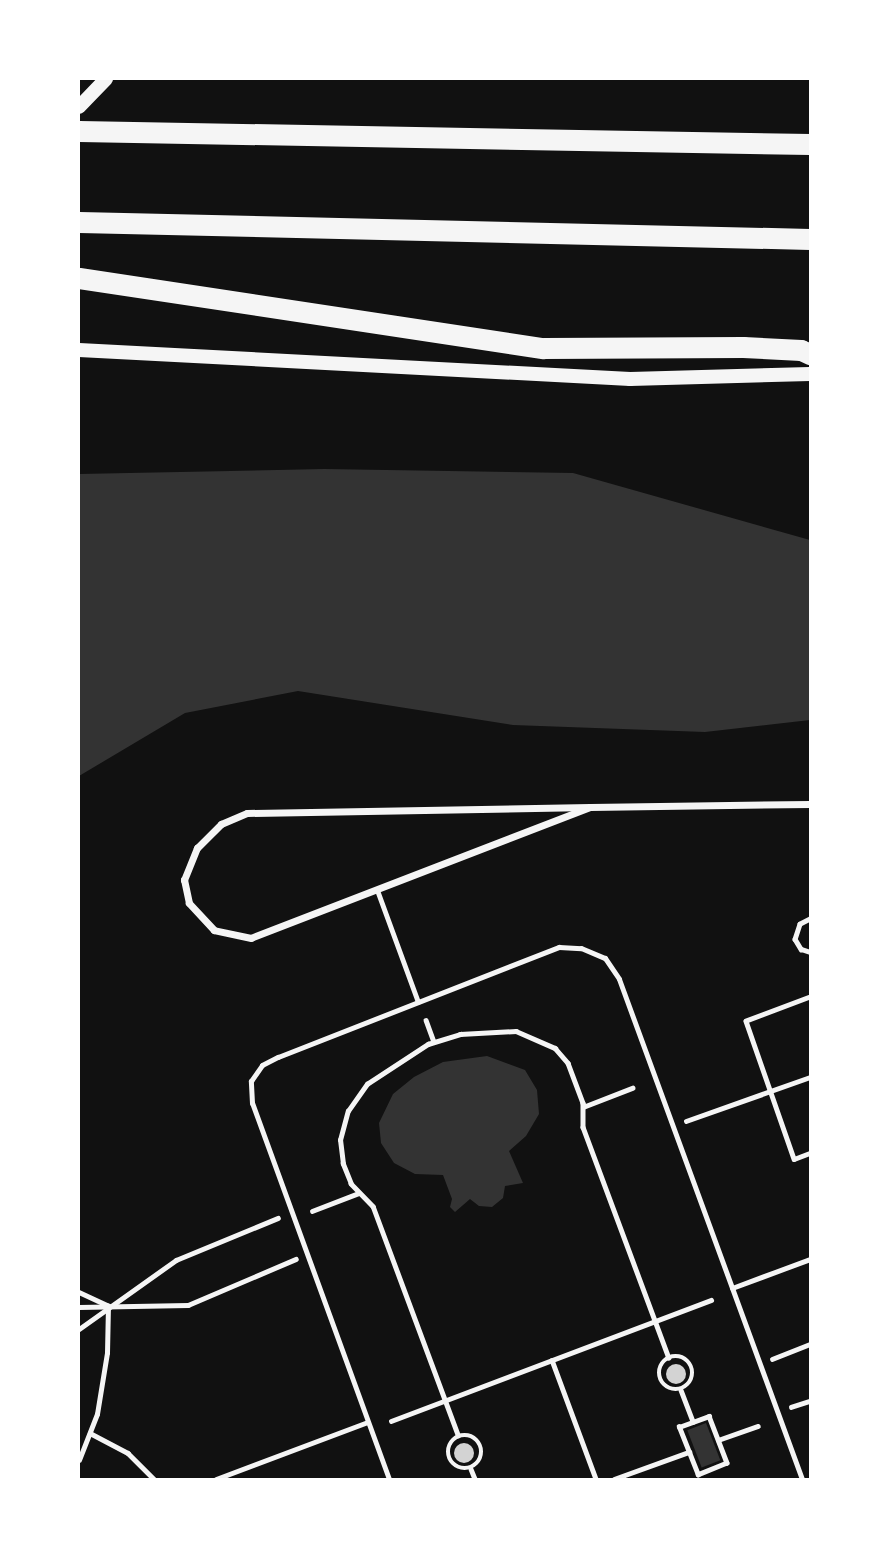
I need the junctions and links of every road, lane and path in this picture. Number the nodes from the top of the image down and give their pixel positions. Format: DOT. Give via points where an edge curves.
graph roads {
  1 [pos="107,79"];
  2 [pos="79,107"];
  3 [pos="87,131"];
  4 [pos="810,144"];
  5 [pos="79,222"];
  6 [pos="810,239"];
  7 [pos="79,278"];
  8 [pos="79,350"];
  9 [pos="807,351"];
  10 [pos="810,374"];
  11 [pos="810,804"];
  12 [pos="590,807"];
  13 [pos="377,890"];
  14 [pos="810,919"];
  15 [pos="810,952"];
  16 [pos="810,997"];
  17 [pos="418,1002"];
  18 [pos="426,1020"];
  19 [pos="434,1042"];
  20 [pos="810,1077"];
  21 [pos="632,1088"];
  22 [pos="770,1091"];
  23 [pos="583,1107"];
  24 [pos="673,1125"];
  25 [pos="810,1153"];
  26 [pos="359,1193"];
  27 [pos="312,1211"];
  28 [pos="292,1212"];
  29 [pos="307,1255"];
  30 [pos="810,1259"];
  31 [pos="732,1288"];
  32 [pos="79,1292"];
  33 [pos="711,1300"];
  34 [pos="108,1305"];
  35 [pos="79,1307"];
  36 [pos="656,1321"];
  37 [pos="79,1329"];
  38 [pos="810,1344"];
  39 [pos="669,1357"];
  40 [pos="552,1360"];
  41 [pos="760,1363"];
  42 [pos="681,1390"];
  43 [pos="445,1400"];
  44 [pos="368,1422"];
  45 [pos="391,1422"];
  46 [pos="693,1422"];
  47 [pos="758,1426"];
  48 [pos="90,1433"];
  49 [pos="458,1436"];
  50 [pos="719,1440"];
  51 [pos="689,1452"];
  52 [pos="79,1460"];
  53 [pos="471,1469"];
  54 [pos="711,1470"];
  55 [pos="154,1479"];
  56 [pos="216,1479"];
  57 [pos="389,1479"];
  58 [pos="475,1479"];
  59 [pos="596,1479"];
  60 [pos="614,1479"];
  61 [pos="714,1479"];
  62 [pos="802,1479"];
  1 -- 2 [label="main road"];
  3 -- 4 [label="highway"];
  5 -- 6 [label="highway"];
  7 -- 9 [label="highway" via="544,348"];
  8 -- 10 [label="main road" via="630,379"];
  11 -- 12 [label="street"];
  12 -- 13 [label="street"];
  12 -- 13 [label="street" via="247,813 221,824 197,848 184,880 189,902 214,930 251,938"];
  13 -- 17 [label="lane"];
  14 -- 15 [label="path" via="796,928 794,939"];
  16 -- 22 [label="path" via="746,1021"];
  17 -- 24 [label="lane" via="559,947 581,948 605,958 619,979"];
  17 -- 28 [label="lane" via="278,1057 262,1065 251,1081 252,1103"];
  18 -- 19 [label="path"];
  19 -- 23 [label="path" via="493,1029 535,1038 555,1048 568,1063"];
  19 -- 26 [label="path" via="395,1062 367,1084 348,1111 340,1140 343,1164"];
  20 -- 22 [label="path"];
  21 -- 23 [label="path"];
  22 -- 24 [label="path"];
  22 -- 25 [label="path" via="794,1158"];
  23 -- 36 [label="path" via="583,1126"];
  24 -- 31 [label="lane"];
  26 -- 27 [label="path"];
  26 -- 43 [label="path" via="373,1207"];
  28 -- 29 [label="lane"];
  28 -- 34 [label="path" via="176,1260"];
  29 -- 34 [label="path" via="188,1305"];
  29 -- 44 [label="lane"];
  30 -- 31 [label="lane"];
  31 -- 41 [label="lane"];
  32 -- 34 [label="path"];
  33 -- 36 [label="path"];
  34 -- 35 [label="path"];
  34 -- 37 [label="path"];
  34 -- 48 [label="path" via="107,1353"];
  36 -- 39 [label="path"];
  36 -- 40 [label="path"];
  38 -- 41 [label="path"];
  39 -- 42 [label="path" via="660,1367 659,1379 666,1388"];
  39 -- 42 [label="path" via="684,1358 692,1367 691,1383"];
  40 -- 43 [label="path"];
  40 -- 59 [label="path"];
  41 -- 62 [label="lane"];
  42 -- 46 [label="path"];
  43 -- 45 [label="path"];
  43 -- 49 [label="path"];
  44 -- 56 [label="lane"];
  44 -- 57 [label="lane"];
  46 -- 50 [label="path" via="709,1416"];
  46 -- 51 [label="path" via="679,1427"];
  47 -- 50 [label="path"];
  48 -- 52 [label="path"];
  48 -- 55 [label="path" via="128,1453"];
  49 -- 53 [label="path" via="448,1446 448,1458 455,1467"];
  49 -- 53 [label="path" via="473,1437 481,1445 481,1456"];
  50 -- 54 [label="path" via="727,1463"];
  51 -- 54 [label="path" via="698,1475"];
  51 -- 60 [label="path"];
  53 -- 58 [label="path"];
  54 -- 61 [label="path"];
}
